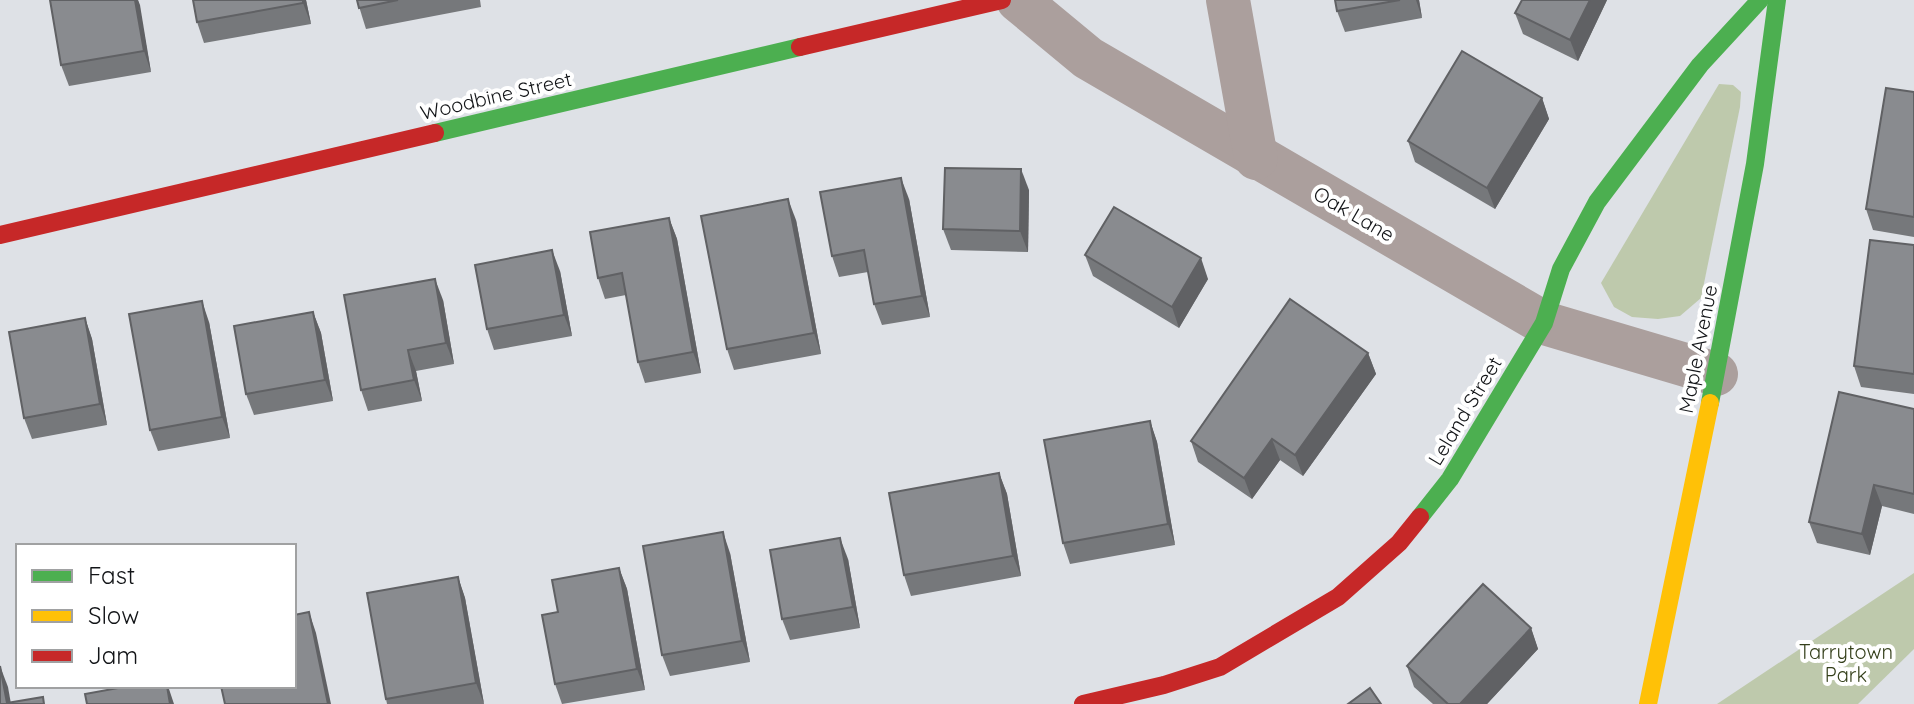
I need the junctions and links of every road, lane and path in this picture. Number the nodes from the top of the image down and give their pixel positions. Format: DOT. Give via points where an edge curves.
graph roads {
  1 [pos="1002,0"];
  2 [pos="1018,0"];
  3 [pos="1228,0"];
  4 [pos="1760,0"];
  5 [pos="1777,0"];
  6 [pos="1256,158"];
  7 [pos="0,235"];
  8 [pos="1544,323"];
  9 [pos="1716,374"];
  10 [pos="1083,704"];
  11 [pos="1648,704"];
  1 -- 7 [label="street, Woodbine Street"];
  2 -- 6 [label="street, Oak Lane" via="1088,58"];
  3 -- 6 [label="street"];
  4 -- 8 [label="street, Leland Street" via="1700,65 1597,202 1561,269"];
  5 -- 9 [label="street, Maple Avenue" via="1755,164"];
  6 -- 8 [label="street, Oak Lane"];
  8 -- 9 [label="street, Oak Lane"];
  8 -- 10 [label="street, Leland Street" via="1450,479 1399,543 1338,597 1220,667"];
  9 -- 11 [label="street, Maple Avenue"];
}
